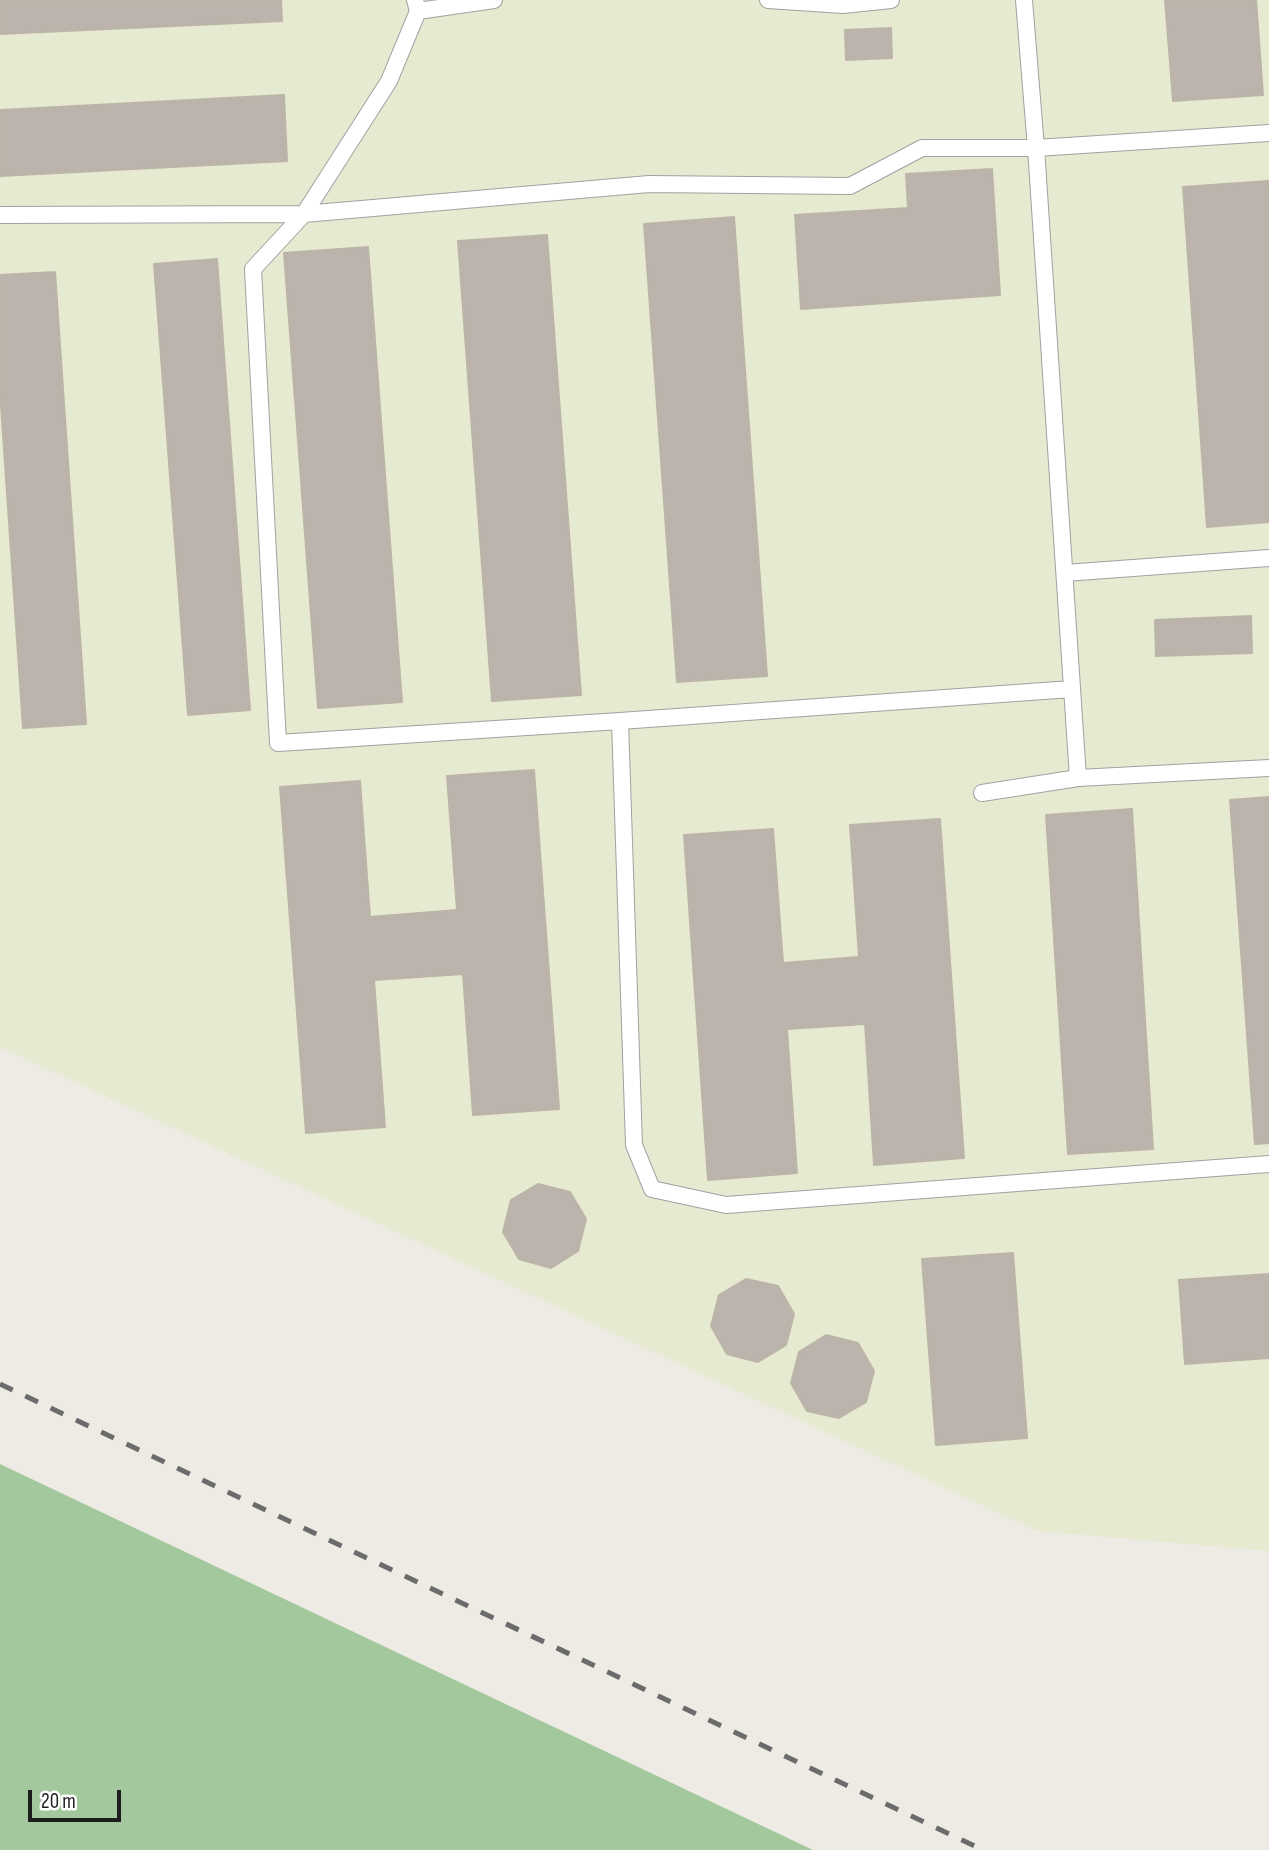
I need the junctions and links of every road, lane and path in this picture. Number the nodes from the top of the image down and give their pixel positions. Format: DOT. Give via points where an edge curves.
graph roads {
  1 [pos="494,0"];
  2 [pos="768,0"];
  3 [pos="891,0"];
  4 [pos="1024,0"];
  5 [pos="417,6"];
  6 [pos="1269,133"];
  7 [pos="1036,148"];
  8 [pos="304,214"];
  9 [pos="0,215"];
  10 [pos="1269,558"];
  11 [pos="1065,573"];
  12 [pos="1072,689"];
  13 [pos="620,721"];
  14 [pos="1269,768"];
  15 [pos="1078,778"];
  16 [pos="982,793"];
  17 [pos="1269,1164"];
  1 -- 5 [label="lane"];
  2 -- 3 [label="lane" via="843,5"];
  4 -- 7 [label="lane"];
  5 -- 8 [label="lane" via="389,81"];
  6 -- 7 [label="lane"];
  7 -- 8 [label="lane" via="922,148 849,186 649,184"];
  7 -- 11 [label="lane"];
  8 -- 9 [label="lane"];
  8 -- 13 [label="lane" via="253,269 278,743"];
  10 -- 11 [label="lane"];
  11 -- 12 [label="lane"];
  12 -- 13 [label="lane"];
  12 -- 15 [label="lane"];
  13 -- 17 [label="lane" via="634,1145 652,1189 726,1205"];
  14 -- 15 [label="lane"];
  15 -- 16 [label="lane"];
}
